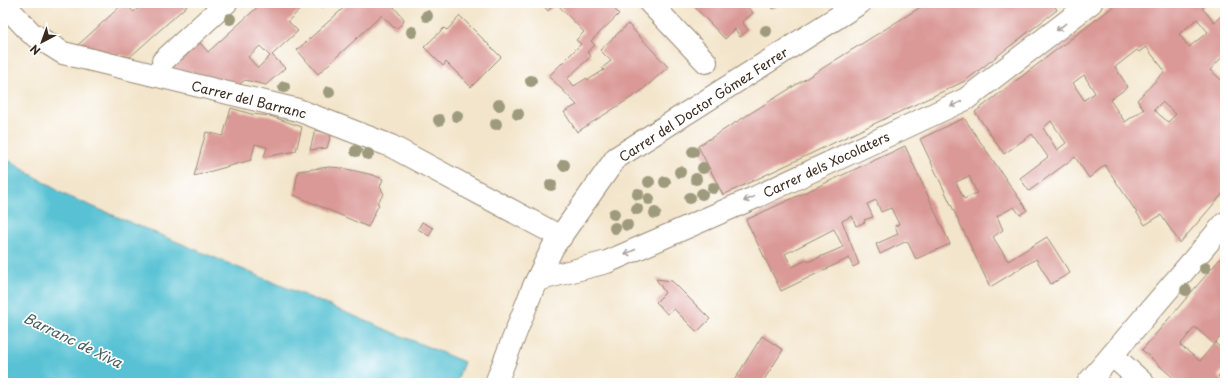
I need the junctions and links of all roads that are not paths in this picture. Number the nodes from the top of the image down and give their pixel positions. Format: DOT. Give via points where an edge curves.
graph roads {
  1 [pos="3,3"];
  2 [pos="226,3"];
  3 [pos="650,3"];
  4 [pos="860,3"];
  5 [pos="1091,3"];
  6 [pos="163,62"];
  7 [pos="706,62"];
  8 [pos="1225,223"];
  9 [pos="557,242"];
  10 [pos="535,284"];
  11 [pos="1112,355"];
  12 [pos="496,383"];
  13 [pos="1088,383"];
  14 [pos="1143,383"];
  1 -- 9 [label="street, Carrer del Barranc" via="31,32 63,53 298,110 391,146"];
  2 -- 6 [label="street"];
  3 -- 7 [label="street"];
  4 -- 9 [label="street, Carrer del Doctor Gómez Ferrer" via="616,158"];
  5 -- 10 [label="street, Carrer dels Xocolaters, one-way" via="966,99 607,262"];
  8 -- 11 [label="street"];
  9 -- 10 [label="street, Carrer del Doctor Gómez Ferrer"];
  10 -- 12 [label="street, Carrer del Doctor Gómez Ferrer"];
  11 -- 13 [label="street"];
  11 -- 14 [label="street"];
}
